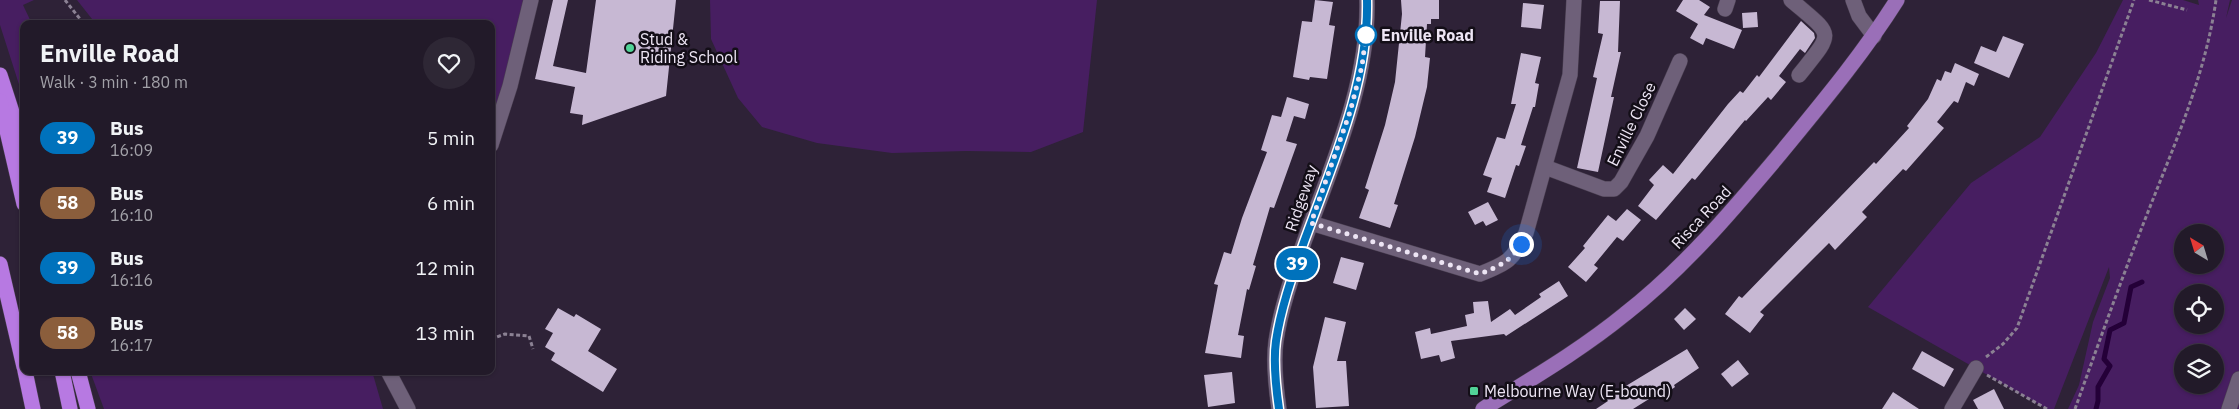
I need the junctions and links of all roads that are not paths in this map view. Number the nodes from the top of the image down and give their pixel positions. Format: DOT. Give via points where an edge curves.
graph roads {
  1 [pos="531,0"];
  2 [pos="1367,0"];
  3 [pos="1574,0"];
  4 [pos="1791,0"];
  5 [pos="1853,0"];
  6 [pos="1897,0"];
  7 [pos="1874,36"];
  8 [pos="1680,61"];
  9 [pos="0,75"];
  10 [pos="1799,75"];
  11 [pos="0,102"];
  12 [pos="495,133"];
  13 [pos="20,137"];
  14 [pos="1546,167"];
  15 [pos="20,187"];
  16 [pos="1311,223"];
  17 [pos="0,264"];
  18 [pos="20,350"];
  19 [pos="1976,368"];
  20 [pos="26,375"];
  21 [pos="63,375"];
  22 [pos="79,375"];
  23 [pos="390,375"];
  24 [pos="2239,379"];
  25 [pos="33,409"];
  26 [pos="70,409"];
  27 [pos="88,409"];
  28 [pos="408,409"];
  29 [pos="1279,409"];
  30 [pos="1483,409"];
  31 [pos="1952,409"];
  32 [pos="2229,409"];
  1 -- 12 [label="street"];
  2 -- 16 [label="street, Ridgeway" via="1368,20 1362,66 1350,112"];
  3 -- 14 [label="street" via="1570,75"];
  4 -- 10 [label="street" via="1826,34 1825,42"];
  5 -- 7 [label="street" via="1859,16"];
  6 -- 7 [label="main road, Risca Road"];
  7 -- 30 [label="main road, Risca Road" via="1734,208 1672,274 1624,315"];
  8 -- 14 [label="street, Enville Close" via="1647,136 1614,189 1604,189"];
  9 -- 13 [label="highway"];
  11 -- 15 [label="highway"];
  14 -- 16 [label="street" via="1526,233 1516,254 1498,267 1480,274"];
  16 -- 29 [label="street, Ridgeway" via="1288,287 1276,342"];
  17 -- 18 [label="highway"];
  19 -- 31 [label="street"];
  20 -- 25 [label="highway"];
  21 -- 26 [label="highway"];
  22 -- 27 [label="highway"];
  23 -- 28 [label="street"];
  24 -- 32 [label="street"];
}
